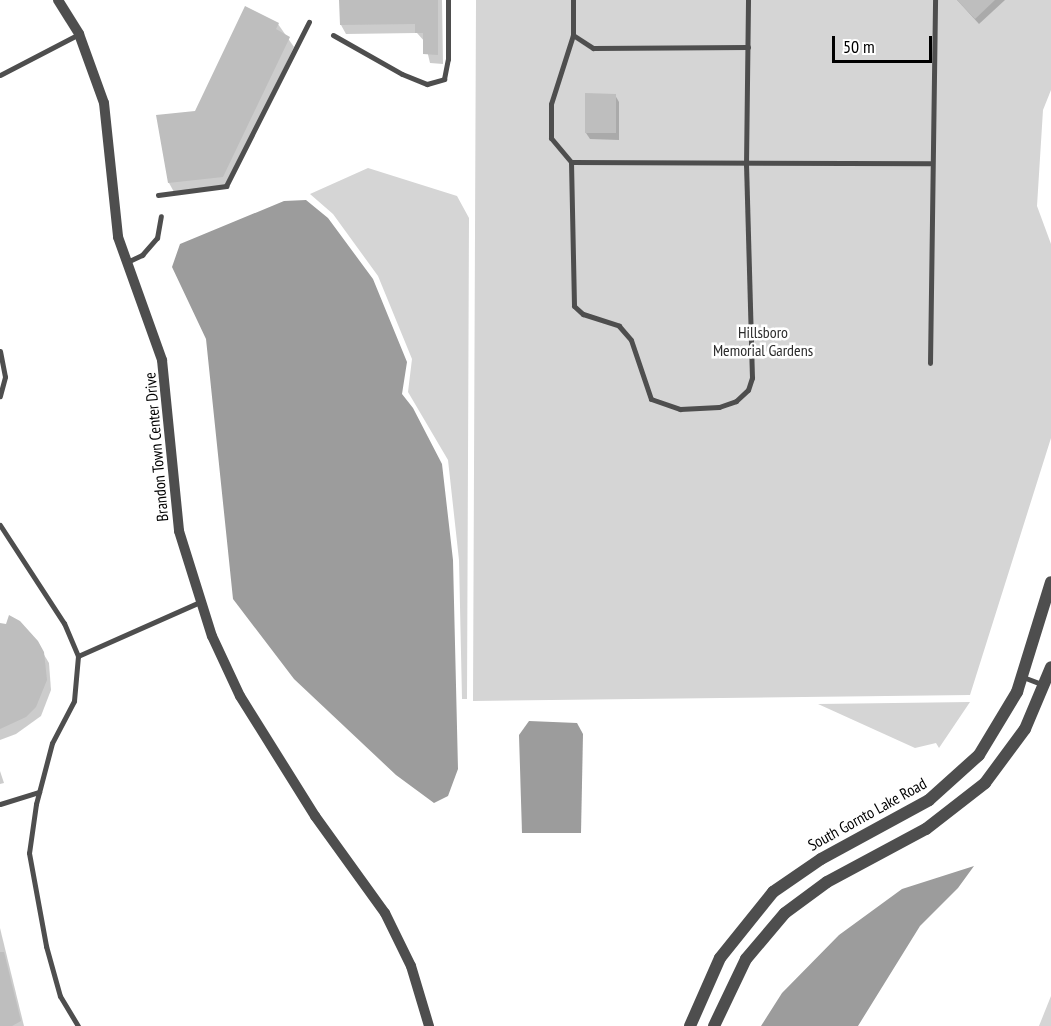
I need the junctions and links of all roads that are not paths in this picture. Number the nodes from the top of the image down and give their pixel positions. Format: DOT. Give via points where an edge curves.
graph roads {
  1 [pos="57,0"];
  2 [pos="448,0"];
  3 [pos="573,0"];
  4 [pos="748,0"];
  5 [pos="934,0"];
  6 [pos="309,22"];
  7 [pos="79,34"];
  8 [pos="333,35"];
  9 [pos="573,35"];
  10 [pos="748,46"];
  11 [pos="0,75"];
  12 [pos="571,162"];
  13 [pos="930,163"];
  14 [pos="747,165"];
  15 [pos="158,195"];
  16 [pos="161,216"];
  17 [pos="125,263"];
  18 [pos="0,351"];
  19 [pos="930,363"];
  20 [pos="0,396"];
  21 [pos="0,525"];
  22 [pos="1051,582"];
  23 [pos="201,601"];
  24 [pos="78,656"];
  25 [pos="1051,667"];
  26 [pos="1023,677"];
  27 [pos="1045,685"];
  28 [pos="39,792"];
  29 [pos="0,804"];
  30 [pos="78,1026"];
  31 [pos="429,1026"];
  32 [pos="690,1026"];
  33 [pos="714,1026"];
  1 -- 7 [label="street, Brandon Town Center Drive"];
  2 -- 8 [label="lane" via="444,79 427,84"];
  3 -- 9 [label="lane"];
  4 -- 10 [label="lane"];
  5 -- 13 [label="lane"];
  6 -- 15 [label="lane" via="226,186"];
  7 -- 11 [label="lane"];
  7 -- 17 [label="street, Brandon Town Center Drive" via="105,103 118,237"];
  9 -- 10 [label="lane" via="593,48"];
  9 -- 12 [label="lane" via="551,104 551,138"];
  10 -- 14 [label="lane"];
  12 -- 14 [label="lane"];
  12 -- 14 [label="lane" via="574,306 583,314 619,326 631,340 651,399 680,409 719,407 736,401 748,390 752,378"];
  13 -- 14 [label="lane"];
  13 -- 19 [label="lane"];
  16 -- 17 [label="lane" via="157,238 142,255"];
  17 -- 23 [label="street, Brandon Town Center Drive" via="162,360 176,510"];
  18 -- 20 [label="lane" via="5,377"];
  21 -- 24 [label="lane" via="64,623"];
  22 -- 26 [label="street, South Gornto Lake Road"];
  23 -- 24 [label="lane"];
  23 -- 31 [label="street, Brandon Town Center Drive" via="212,636 240,696 315,816 385,914 411,966"];
  24 -- 28 [label="lane" via="74,701 52,742"];
  25 -- 27 [label="street"];
  26 -- 27 [label="lane"];
  26 -- 32 [label="street, South Gornto Lake Road" via="996,731 944,789 909,813 803,869 760,905 720,958"];
  27 -- 33 [label="street" via="1008,755 971,796 926,830 814,890 771,927 736,977"];
  28 -- 29 [label="lane"];
  28 -- 30 [label="lane" via="30,872 60,996"];
}
